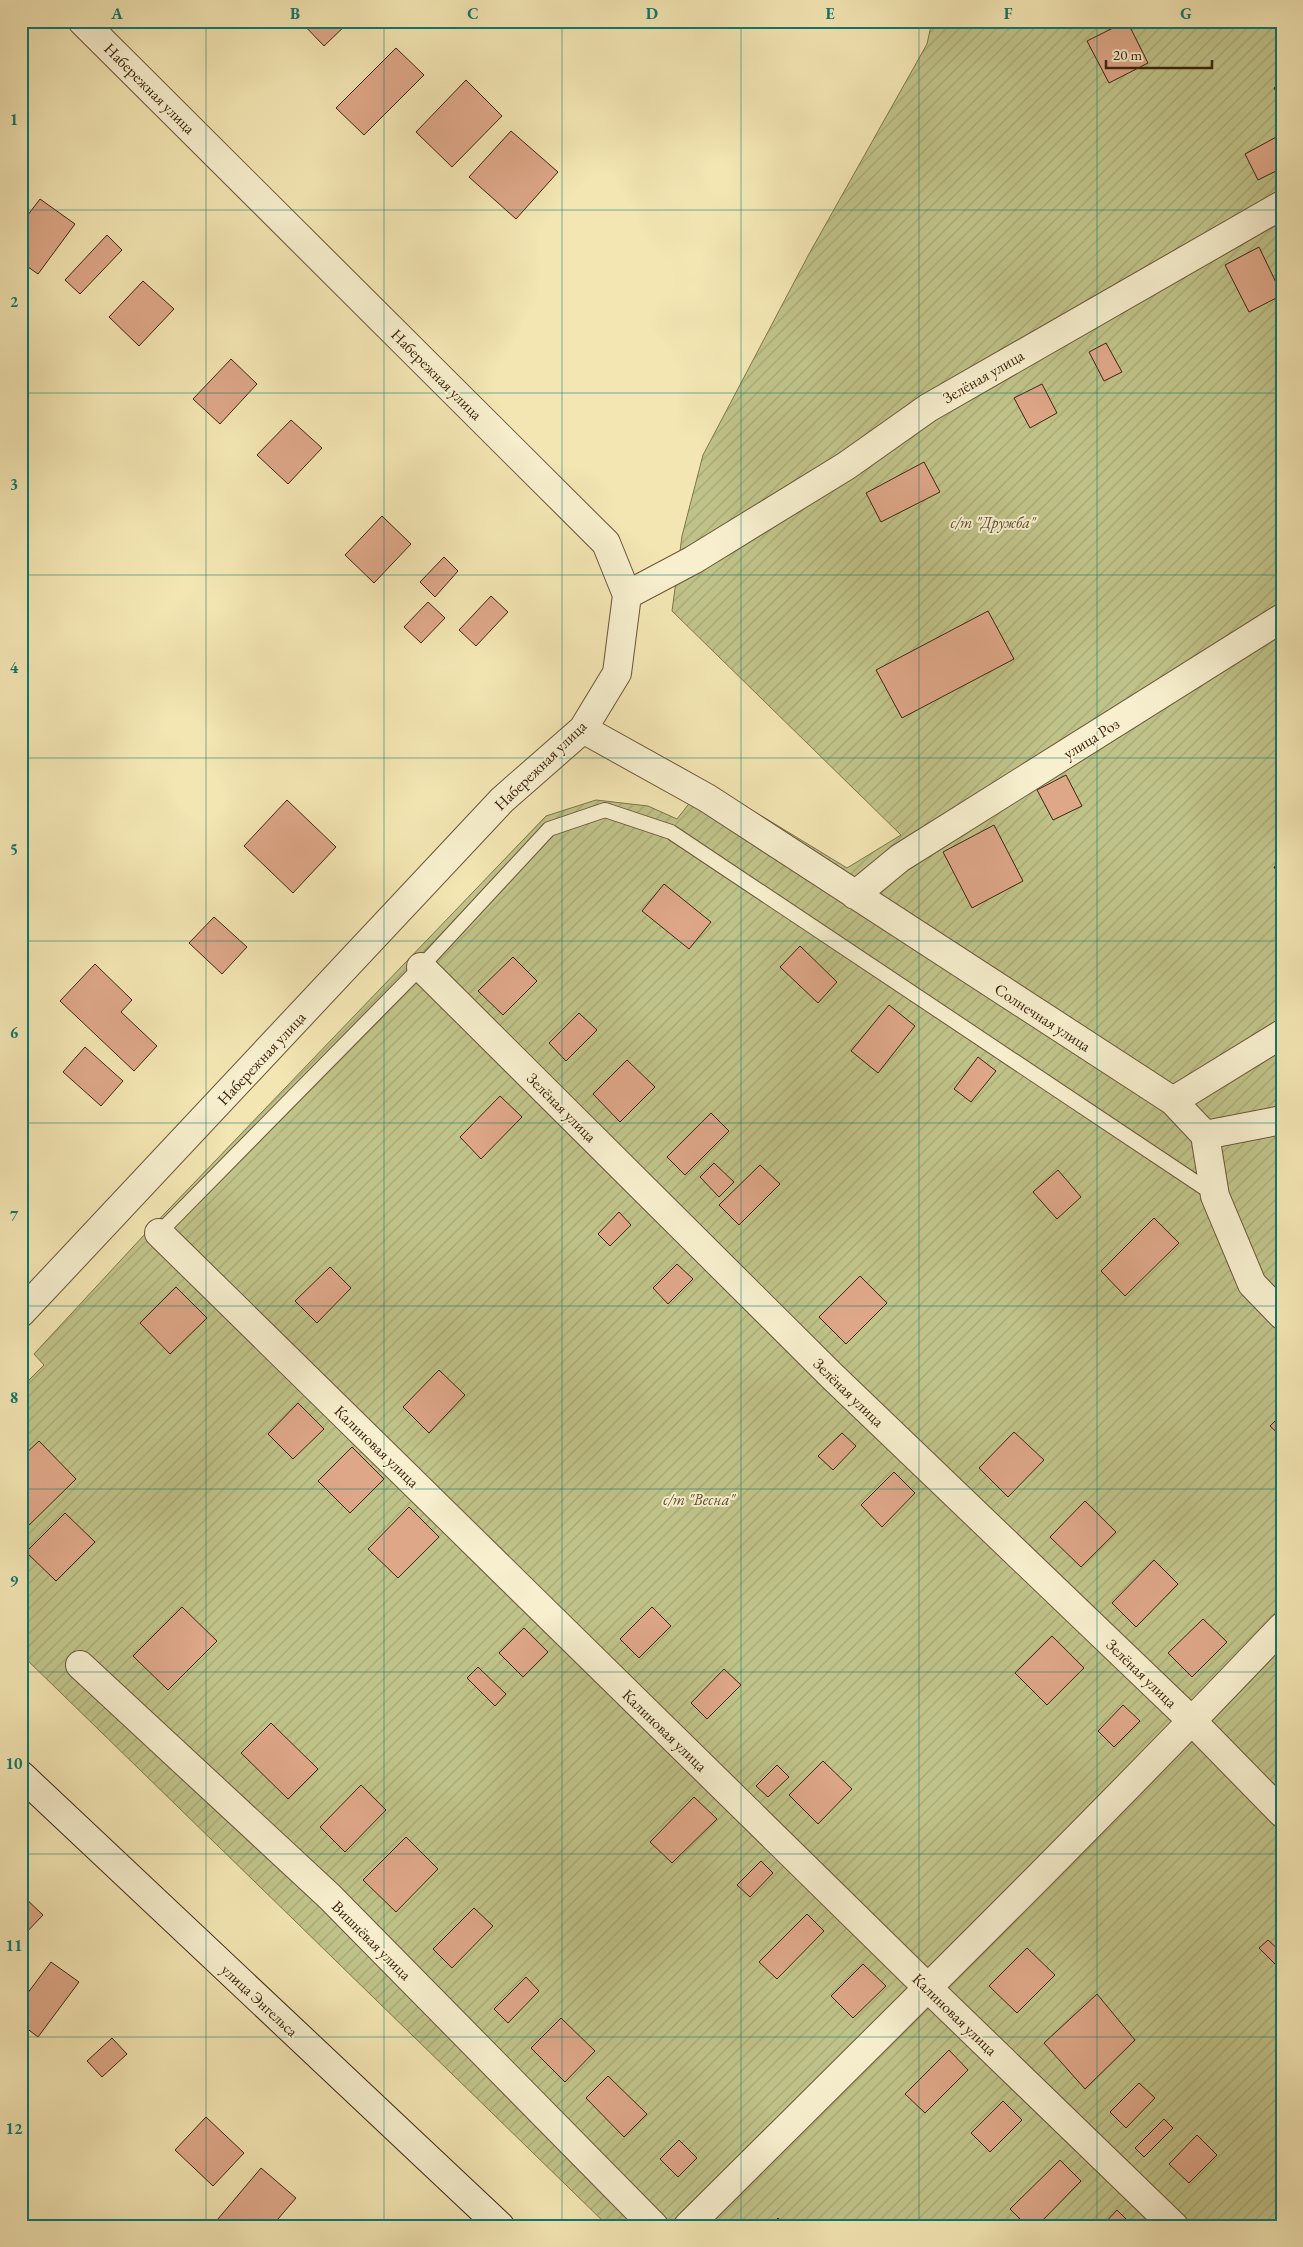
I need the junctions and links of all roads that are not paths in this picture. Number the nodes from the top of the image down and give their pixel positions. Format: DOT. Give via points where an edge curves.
graph roads {
  1 [pos="82,21"];
  2 [pos="1282,205"];
  3 [pos="627,595"];
  4 [pos="1282,618"];
  5 [pos="583,729"];
  6 [pos="855,895"];
  7 [pos="421,967"];
  8 [pos="1282,1034"];
  9 [pos="1173,1101"];
  10 [pos="1282,1120"];
  11 [pos="1205,1135"];
  12 [pos="1215,1196"];
  13 [pos="159,1232"];
  14 [pos="21,1314"];
  15 [pos="1282,1315"];
  16 [pos="1282,1627"];
  17 [pos="80,1665"];
  18 [pos="1192,1721"];
  19 [pos="21,1775"];
  20 [pos="1282,1813"];
  21 [pos="928,1988"];
  22 [pos="500,2226"];
  23 [pos="654,2226"];
  24 [pos="688,2226"];
  25 [pos="1174,2226"];
  1 -- 3 [label="street, Набережная улица" via="606,543"];
  2 -- 3 [label="street, Зелёная улица" via="928,408 846,466 693,560"];
  3 -- 5 [label="street, Набережная улица" via="618,674"];
  4 -- 6 [label="street, улица Роз" via="900,858"];
  5 -- 6 [label="street, Солнечная улица" via="707,798"];
  5 -- 14 [label="street, Набережная улица" via="502,800"];
  6 -- 9 [label="street, Солнечная улица"];
  7 -- 12 [label="lane" via="549,829 605,810 671,832"];
  7 -- 13 [label="lane"];
  7 -- 18 [label="street, Зелёная улица" via="832,1376"];
  8 -- 9 [label="street"];
  9 -- 11 [label="street, Солнечная улица"];
  10 -- 11 [label="street"];
  11 -- 12 [label="street"];
  12 -- 15 [label="street" via="1252,1284"];
  13 -- 21 [label="street, Калиновая улица"];
  16 -- 18 [label="street"];
  17 -- 23 [label="street, Вишнёвая улица" via="328,1896"];
  18 -- 20 [label="street, Зелёная улица"];
  18 -- 21 [label="street"];
  19 -- 22 [label="street, улица Энгельса"];
  21 -- 24 [label="street"];
  21 -- 25 [label="street, Калиновая улица"];
}
